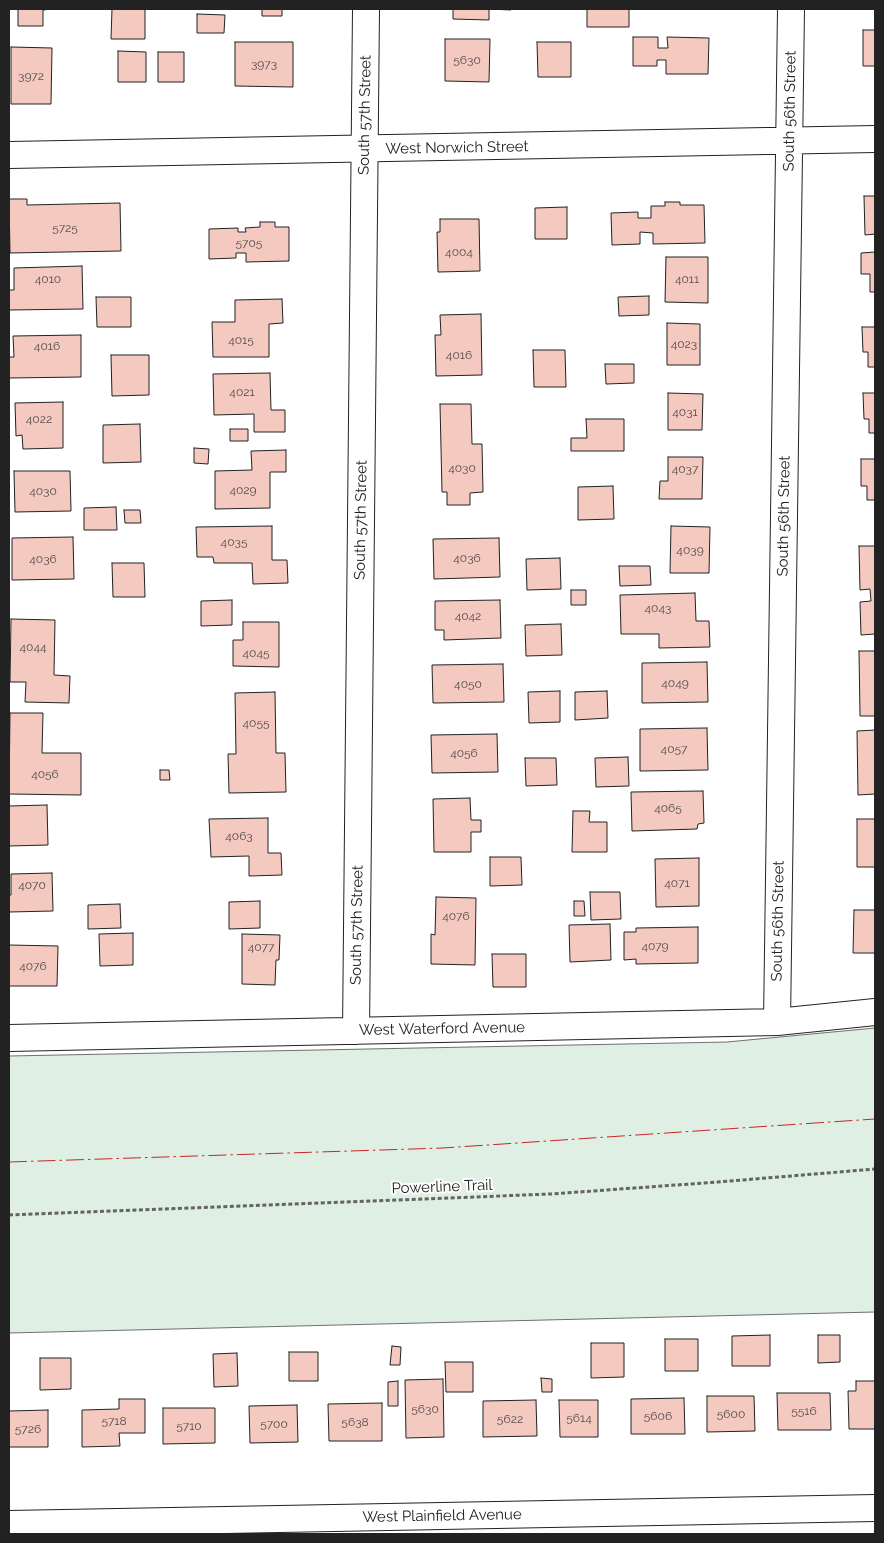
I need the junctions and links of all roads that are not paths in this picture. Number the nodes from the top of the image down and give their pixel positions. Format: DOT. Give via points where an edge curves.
graph roads {
  1 [pos="366,9"];
  2 [pos="791,9"];
  3 [pos="875,139"];
  4 [pos="790,140"];
  5 [pos="364,150"];
  6 [pos="9,155"];
  7 [pos="875,1012"];
  8 [pos="777,1022"];
  9 [pos="356,1031"];
  10 [pos="9,1038"];
  11 [pos="875,1508"];
  12 [pos="656,1523"];
  13 [pos="9,1524"];
  14 [pos="294,1527"];
  1 -- 5 [label="street, South 57th Street"];
  2 -- 4 [label="street, South 56th Street"];
  3 -- 4 [label="street, West Norwich Street"];
  4 -- 5 [label="street, West Norwich Street"];
  4 -- 8 [label="street, South 56th Street"];
  5 -- 6 [label="street, West Norwich Street"];
  5 -- 9 [label="street, South 57th Street"];
  7 -- 8 [label="street, West Waterford Avenue"];
  8 -- 9 [label="street, West Waterford Avenue"];
  9 -- 10 [label="street, West Waterford Avenue"];
  11 -- 12 [label="street, West Plainfield Avenue"];
  12 -- 14 [label="street, West Plainfield Avenue"];
  13 -- 14 [label="street, West Plainfield Avenue"];
}
